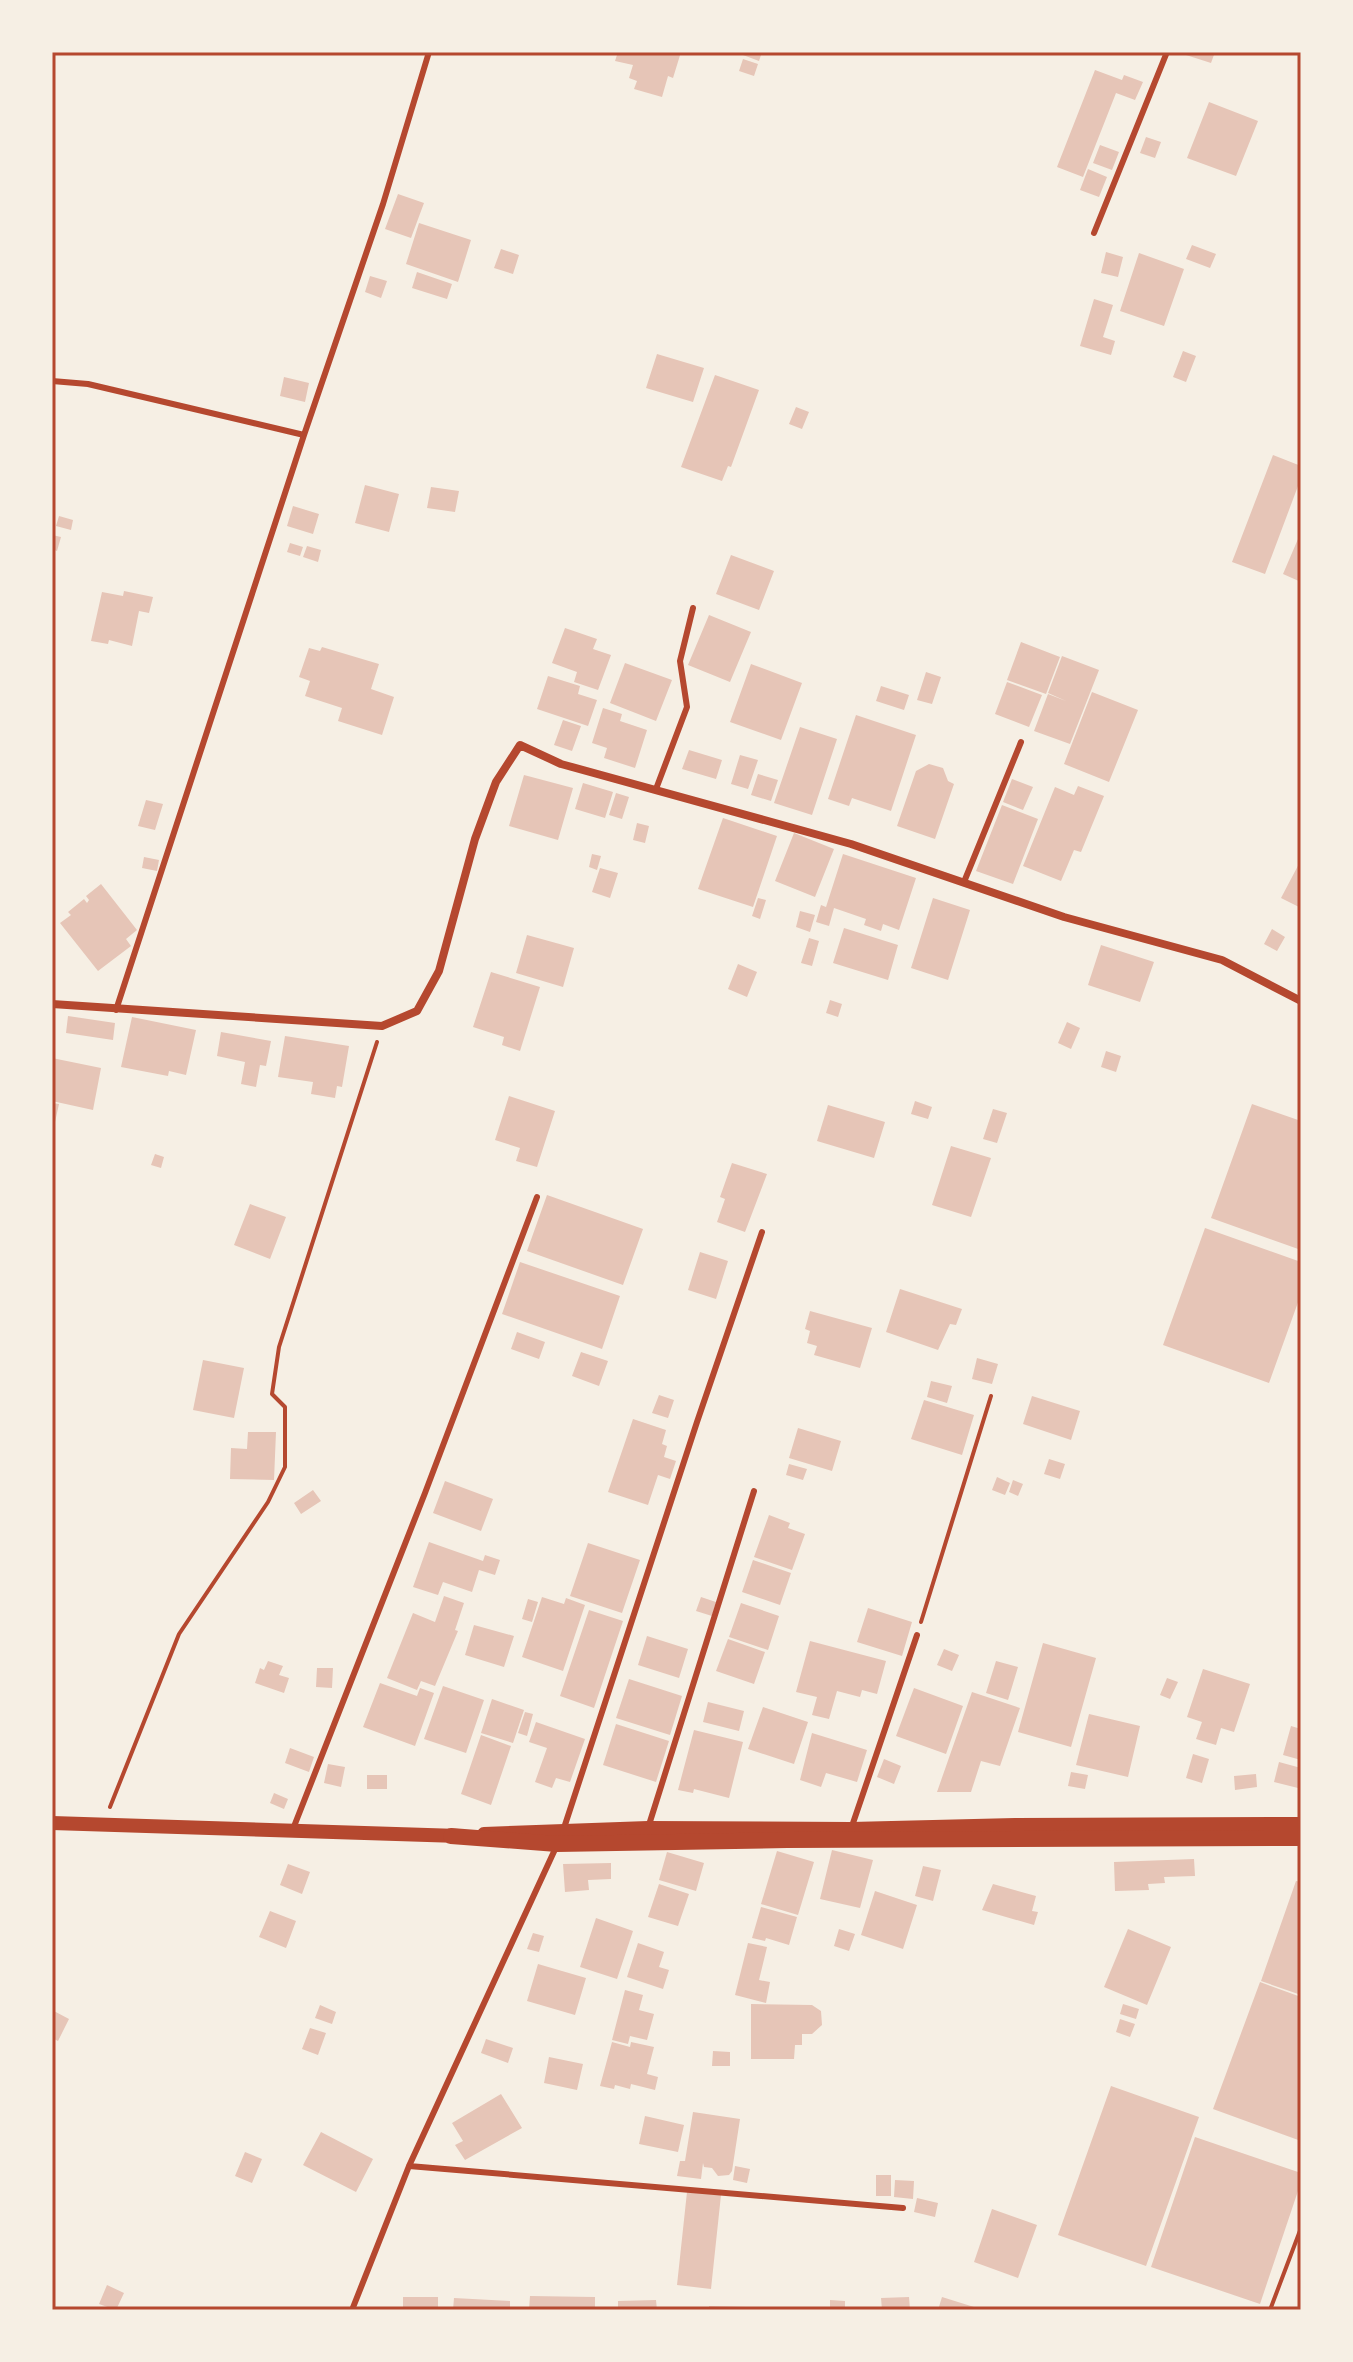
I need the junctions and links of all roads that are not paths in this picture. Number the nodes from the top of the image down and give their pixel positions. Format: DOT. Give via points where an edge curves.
graph roads {
  1 [pos="429,52"];
  2 [pos="1167,52"];
  3 [pos="1094,233"];
  4 [pos="52,381"];
  5 [pos="304,435"];
  6 [pos="693,608"];
  7 [pos="1021,742"];
  8 [pos="656,789"];
  9 [pos="964,882"];
  10 [pos="1301,1001"];
  11 [pos="52,1004"];
  12 [pos="116,1010"];
  13 [pos="537,1197"];
  14 [pos="762,1232"];
  15 [pos="754,1491"];
  16 [pos="917,1635"];
  17 [pos="52,1823"];
  18 [pos="1301,1824"];
  19 [pos="648,1828"];
  20 [pos="293,1829"];
  21 [pos="851,1829"];
  22 [pos="451,1836"];
  23 [pos="560,1838"];
  24 [pos="1301,1838"];
  25 [pos="409,2166"];
  26 [pos="903,2208"];
  27 [pos="352,2310"];
  1 -- 5 [label="lane"];
  2 -- 3 [label="lane"];
  4 -- 5 [label="lane" via="88,384"];
  5 -- 12 [label="lane"];
  6 -- 8 [label="lane" via="680,661 687,707"];
  7 -- 9 [label="lane"];
  8 -- 9 [label="street"];
  8 -- 12 [label="street" via="561,764 520,745 496,782 475,839 439,971 417,1011 382,1026"];
  9 -- 10 [label="street" via="1064,917 1222,960"];
  11 -- 12 [label="street"];
  13 -- 20 [label="lane"];
  14 -- 23 [label="lane"];
  15 -- 19 [label="lane"];
  16 -- 21 [label="lane"];
  17 -- 20 [label="street"];
  18 -- 21 [label="street"];
  19 -- 21 [label="street"];
  19 -- 23 [label="street"];
  20 -- 22 [label="street"];
  22 -- 23 [label="main road"];
  23 -- 24 [label="main road"];
  23 -- 25 [label="lane"];
  25 -- 26 [label="lane"];
  25 -- 27 [label="lane"];
}
